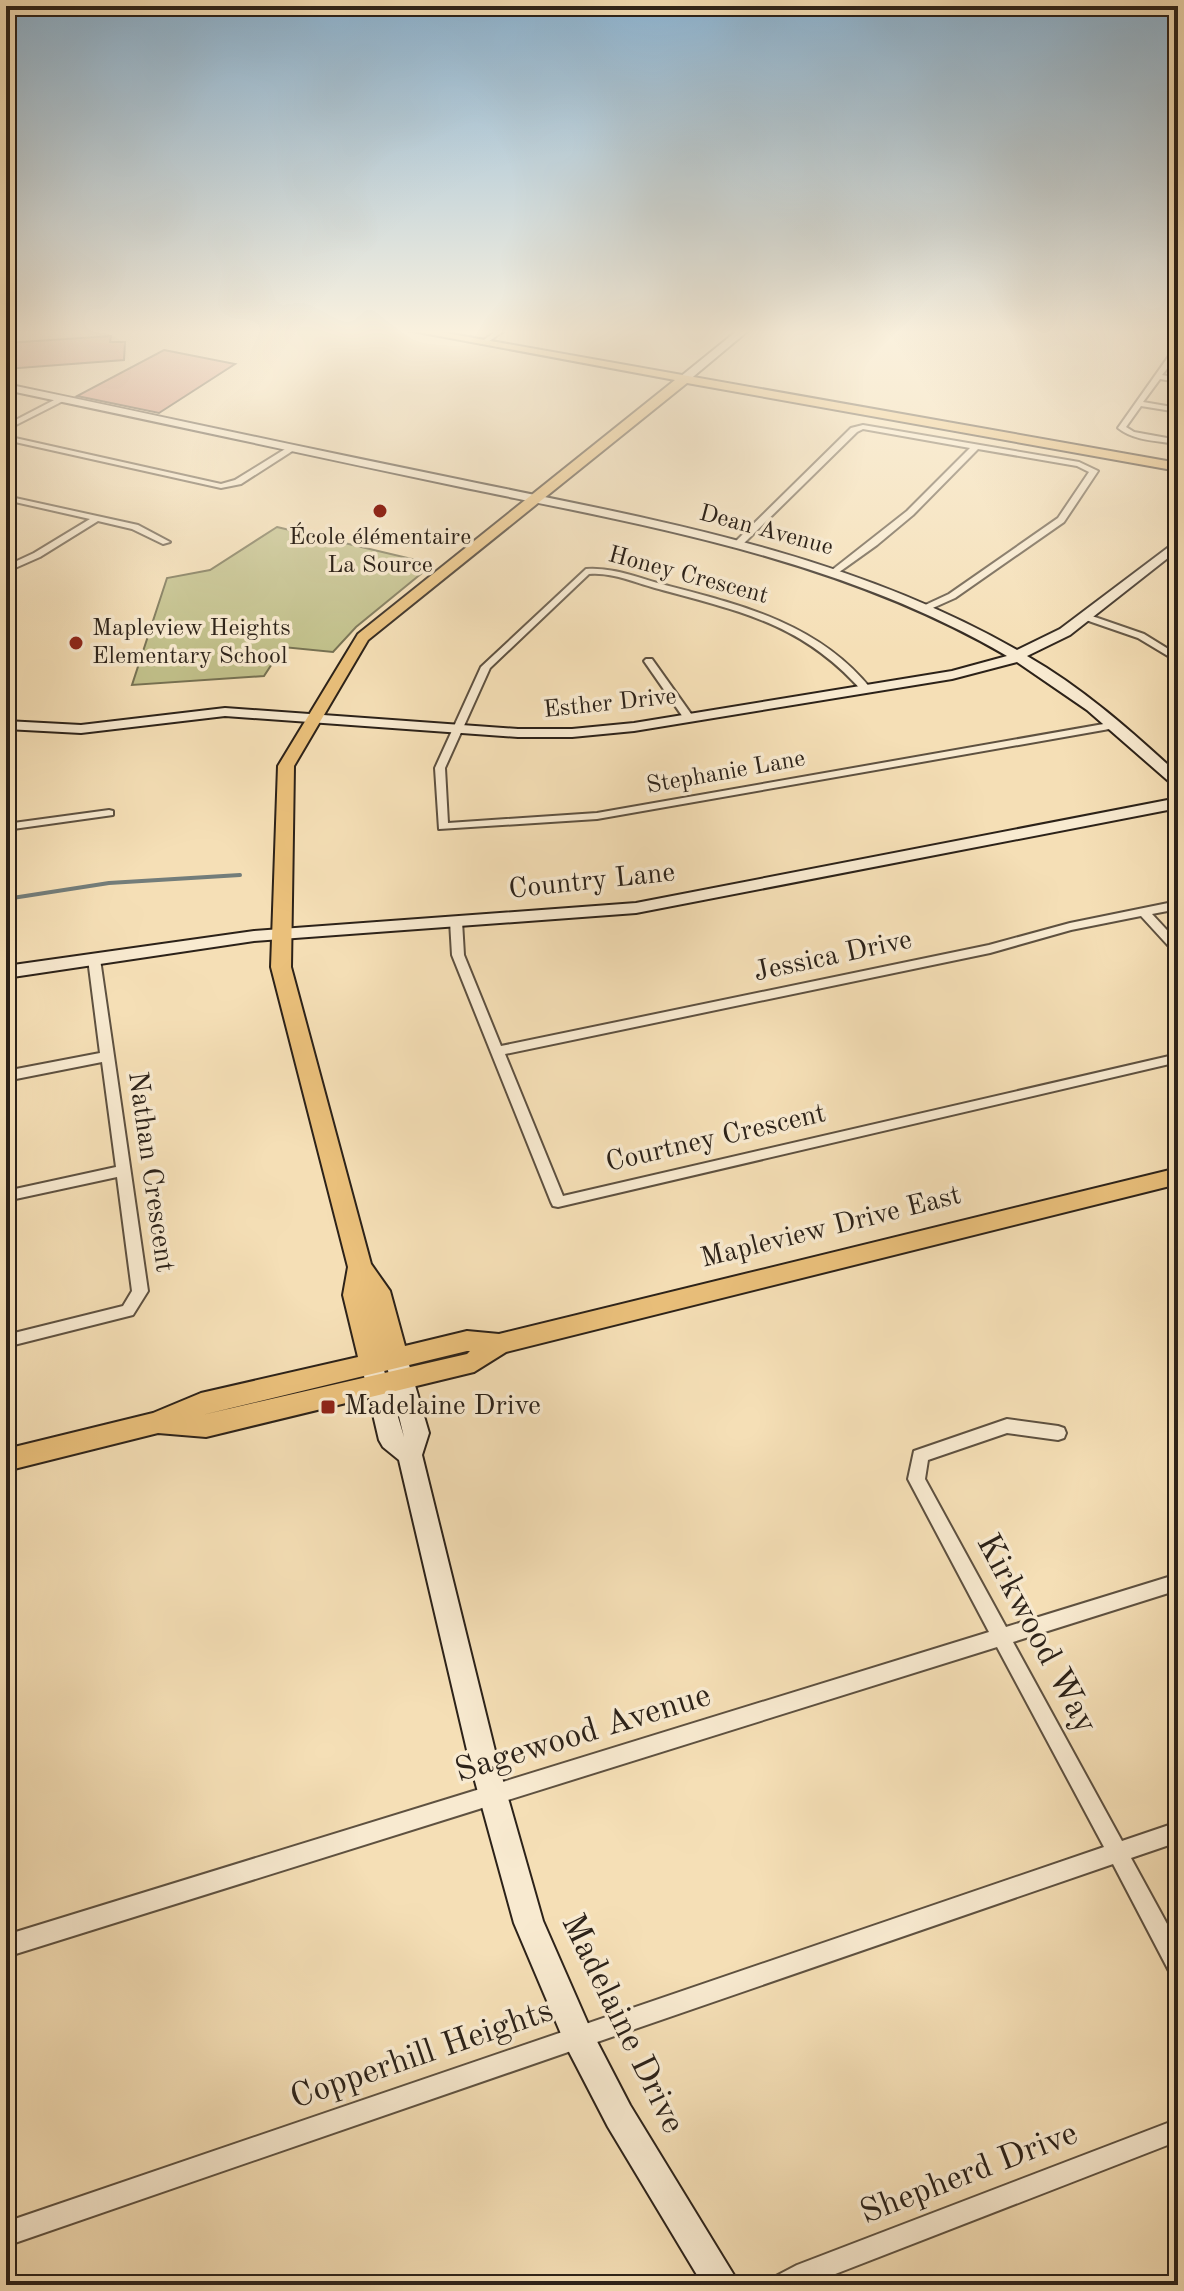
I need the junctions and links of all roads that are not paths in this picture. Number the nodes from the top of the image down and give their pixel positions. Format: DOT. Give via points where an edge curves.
graph roads {
  1 [pos="241,437"];
  2 [pos="612,437"];
  3 [pos="847,437"];
  4 [pos="928,437"];
  5 [pos="1009,437"];
  6 [pos="1149,437"];
  7 [pos="6,438"];
  8 [pos="1178,442"];
  9 [pos="976,446"];
  10 [pos="293,448"];
  11 [pos="1178,467"];
  12 [pos="6,498"];
  13 [pos="534,499"];
  14 [pos="98,518"];
  15 [pos="166,542"];
  16 [pos="739,543"];
  17 [pos="1178,544"];
  18 [pos="6,569"];
  19 [pos="835,572"];
  20 [pos="926,608"];
  21 [pos="1086,617"];
  22 [pos="1178,647"];
  23 [pos="1165,650"];
  24 [pos="1019,656"];
  25 [pos="1178,659"];
  26 [pos="649,661"];
  27 [pos="866,689"];
  28 [pos="313,716"];
  29 [pos="689,718"];
  30 [pos="6,725"];
  31 [pos="1115,725"];
  32 [pos="457,728"];
  33 [pos="1178,782"];
  34 [pos="1178,803"];
  35 [pos="109,813"];
  36 [pos="6,827"];
  37 [pos="1178,905"];
  38 [pos="1144,912"];
  39 [pos="456,921"];
  40 [pos="282,934"];
  41 [pos="1178,949"];
  42 [pos="94,959"];
  43 [pos="6,972"];
  44 [pos="497,1051"];
  45 [pos="108,1056"];
  46 [pos="1178,1058"];
  47 [pos="6,1076"];
  48 [pos="123,1171"];
  49 [pos="1178,1176"];
  50 [pos="6,1196"];
  51 [pos="6,1341"];
  52 [pos="387,1371"];
  53 [pos="1058,1433"];
  54 [pos="6,1460"];
  55 [pos="1178,1582"];
  56 [pos="1003,1638"];
  57 [pos="493,1796"];
  58 [pos="1178,1832"];
  59 [pos="1116,1853"];
  60 [pos="6,1946"];
  61 [pos="1178,1965"];
  62 [pos="578,2037"];
  63 [pos="1178,2130"];
  64 [pos="6,2234"];
  65 [pos="723,2285"];
  66 [pos="785,2285"];
  1 -- 10 [label="street, Dean Avenue"];
  2 -- 13 [label="main road, Madelaine Drive"];
  3 -- 16 [label="street"];
  4 -- 9 [label="street"];
  5 -- 11 [label="main road"];
  6 -- 8 [label="street"];
  7 -- 10 [label="street" via="221,486 238,482"];
  9 -- 19 [label="street" via="903,521"];
  9 -- 20 [label="street" via="1094,471 1061,520 952,596"];
  10 -- 13 [label="street, Dean Avenue"];
  12 -- 14 [label="street"];
  13 -- 16 [label="street, Dean Avenue"];
  13 -- 28 [label="main road, Madelaine Drive" via="363,637"];
  14 -- 15 [label="street"];
  14 -- 18 [label="street"];
  16 -- 19 [label="street, Dean Avenue"];
  17 -- 21 [label="street, Esther Drive"];
  19 -- 20 [label="street, Dean Avenue"];
  20 -- 24 [label="street, Dean Avenue"];
  21 -- 23 [label="street"];
  21 -- 24 [label="street, Esther Drive"];
  22 -- 23 [label="street"];
  23 -- 25 [label="street"];
  24 -- 27 [label="street, Esther Drive" via="960,673"];
  24 -- 31 [label="street, Dean Avenue"];
  26 -- 29 [label="street"];
  27 -- 29 [label="street, Esther Drive"];
  27 -- 32 [label="street, Honey Crescent" via="826,650 770,619 591,571 580,575 491,659"];
  28 -- 30 [label="street, Esther Drive" via="225,712 81,729"];
  28 -- 32 [label="street, Esther Drive"];
  28 -- 40 [label="main road, Madelaine Drive" via="286,768"];
  29 -- 32 [label="street, Esther Drive" via="572,733"];
  31 -- 32 [label="street, Stephanie Lane" via="597,816 443,827 439,772"];
  31 -- 33 [label="street, Dean Avenue"];
  34 -- 39 [label="street, Country Lane" via="644,906"];
  35 -- 36 [label="street"];
  37 -- 38 [label="street, Jessica Drive"];
  38 -- 41 [label="street"];
  38 -- 44 [label="street, Jessica Drive"];
  39 -- 40 [label="street, Country Lane"];
  39 -- 44 [label="street, Courtney Crescent" via="458,955"];
  40 -- 42 [label="street, Country Lane"];
  40 -- 52 [label="main road, Madelaine Drive" via="281,967 360,1267 355,1295"];
  42 -- 43 [label="street, Country Lane"];
  42 -- 45 [label="street, Nathan Crescent"];
  44 -- 46 [label="street, Courtney Crescent" via="558,1202"];
  45 -- 47 [label="street"];
  45 -- 48 [label="street, Nathan Crescent"];
  48 -- 50 [label="street"];
  48 -- 51 [label="street, Nathan Crescent" via="139,1279 136,1300 128,1311 113,1316"];
  49 -- 52 [label="main road, Mapleview Drive East" via="499,1344 474,1362"];
  52 -- 54 [label="main road, Mapleview Drive East" via="206,1426 157,1423"];
  52 -- 57 [label="street, Madelaine Drive" via="391,1440 410,1455"];
  53 -- 56 [label="street, Kirkwood Way" via="1007,1426 920,1456 916,1479"];
  55 -- 56 [label="street, Sagewood Avenue"];
  56 -- 57 [label="street, Sagewood Avenue"];
  56 -- 59 [label="street, Kirkwood Way"];
  57 -- 60 [label="street, Sagewood Avenue"];
  57 -- 62 [label="street, Madelaine Drive" via="529,1923"];
  58 -- 59 [label="street, Copperhill Heights"];
  59 -- 61 [label="street, Kirkwood Way"];
  59 -- 62 [label="street, Copperhill Heights"];
  62 -- 64 [label="street, Copperhill Heights"];
  62 -- 65 [label="street, Madelaine Drive" via="619,2116"];
  63 -- 66 [label="street, Shepherd Drive"];
}
